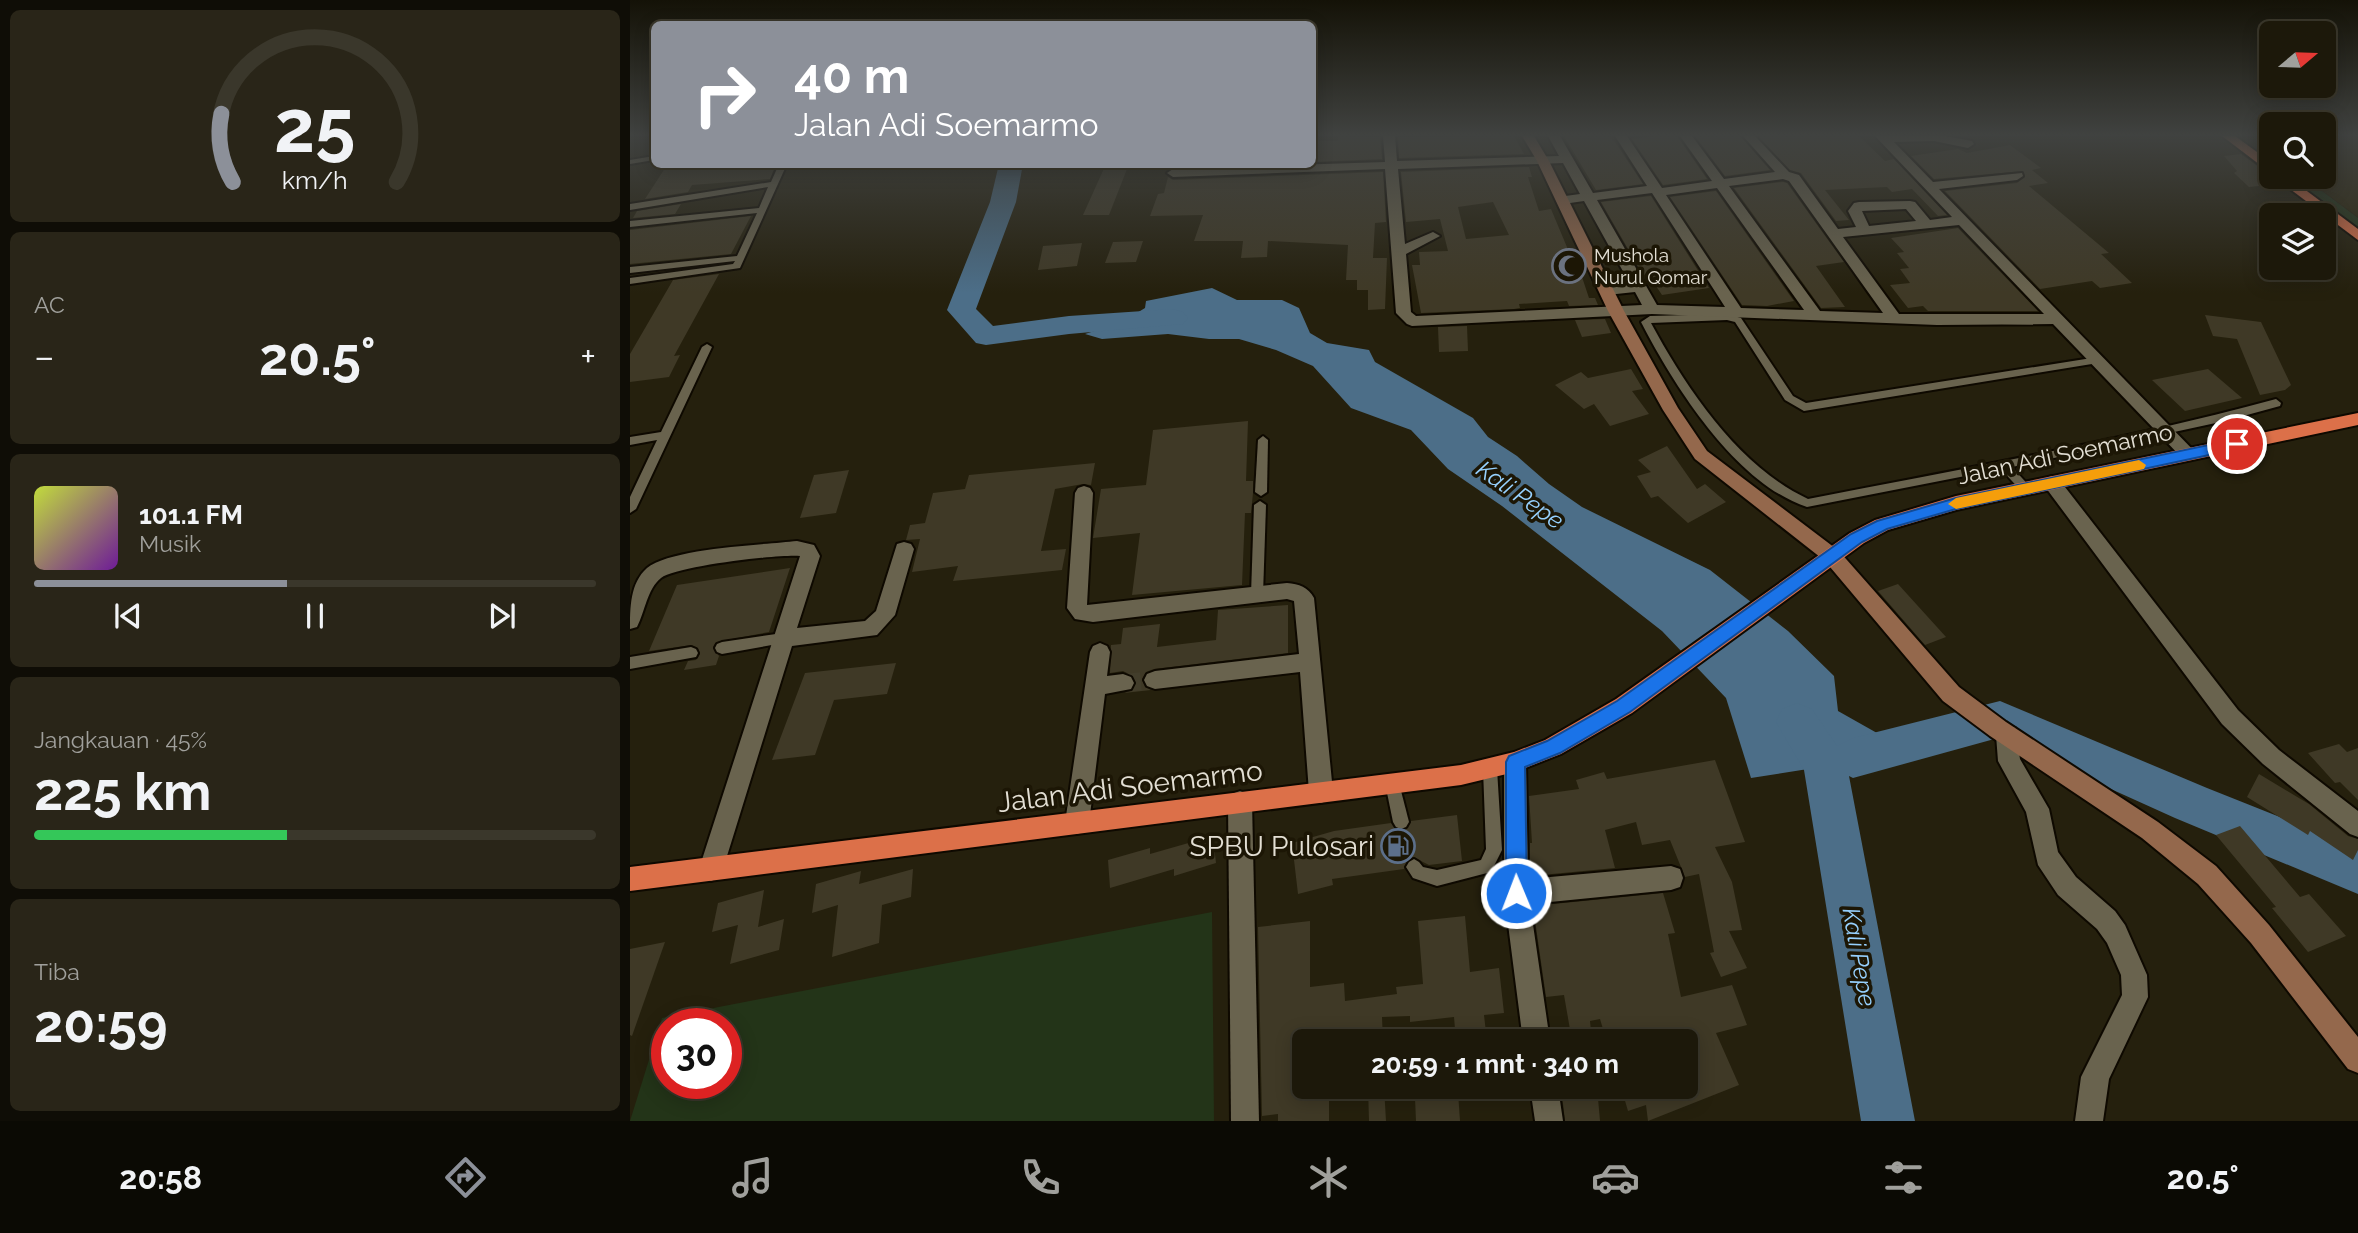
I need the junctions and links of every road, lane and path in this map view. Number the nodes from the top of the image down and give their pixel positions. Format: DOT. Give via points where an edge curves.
graph roads {
  1 [pos="746,188"];
  2 [pos="772,188"];
  3 [pos="1394,188"];
  4 [pos="1557,188"];
  5 [pos="1583,188"];
  6 [pos="1672,188"];
  7 [pos="1724,188"];
  8 [pos="1801,188"];
  9 [pos="1932,188"];
  10 [pos="2296,189"];
  11 [pos="1657,190"];
  12 [pos="1588,197"];
  13 [pos="1563,201"];
  14 [pos="630,206"];
  15 [pos="762,210"];
  16 [pos="1964,220"];
  17 [pos="630,223"];
  18 [pos="1926,224"];
  19 [pos="1865,231"];
  20 [pos="1834,234"];
  21 [pos="1433,236"];
  22 [pos="2358,236"];
  23 [pos="1400,252"];
  24 [pos="740,258"];
  25 [pos="630,270"];
  26 [pos="630,281"];
  27 [pos="1639,287"];
  28 [pos="1607,291"];
  29 [pos="1652,309"];
  30 [pos="1616,311"];
  31 [pos="1736,312"];
  32 [pos="1815,315"];
  33 [pos="1894,318"];
  34 [pos="2058,319"];
  35 [pos="706,347"];
  36 [pos="1665,354"];
  37 [pos="1643,359"];
  38 [pos="2098,360"];
  39 [pos="2276,403"];
  40 [pos="2358,419"];
  41 [pos="2165,430"];
  42 [pos="666,435"];
  43 [pos="1263,440"];
  44 [pos="630,441"];
  45 [pos="2189,455"];
  46 [pos="2003,465"];
  47 [pos="2052,483"];
  48 [pos="2026,489"];
  49 [pos="1084,493"];
  50 [pos="630,509"];
  51 [pos="904,549"];
  52 [pos="1832,556"];
  53 [pos="1257,595"];
  54 [pos="630,621"];
  55 [pos="783,638"];
  56 [pos="722,648"];
  57 [pos="1100,652"];
  58 [pos="691,653"];
  59 [pos="1309,662"];
  60 [pos="630,663"];
  61 [pos="1155,680"];
  62 [pos="1123,683"];
  63 [pos="1095,686"];
  64 [pos="2002,732"];
  65 [pos="1516,762"];
  66 [pos="1490,769"];
  67 [pos="1392,783"];
  68 [pos="1321,792"];
  69 [pos="1240,803"];
  70 [pos="1401,822"];
  71 [pos="1077,823"];
  72 [pos="2358,826"];
  73 [pos="1414,867"];
  74 [pos="711,869"];
  75 [pos="1671,878"];
  76 [pos="630,879"];
  77 [pos="1516,893"];
  78 [pos="1535,1029"];
  79 [pos="2358,1059"];
  80 [pos="1546,1099"];
  81 [pos="1245,1121"];
  82 [pos="1549,1121"];
  83 [pos="2089,1121"];
  1 -- 14 [label="lane"];
  2 -- 15 [label="lane"];
  3 -- 23 [label="street"];
  4 -- 13 [label="main road"];
  5 -- 12 [label="street"];
  6 -- 11 [label="street"];
  7 -- 32 [label="street"];
  8 -- 20 [label="street"];
  9 -- 16 [label="street"];
  10 -- 22 [label="highway"];
  11 -- 12 [label="street"];
  11 -- 31 [label="street"];
  12 -- 13 [label="street"];
  12 -- 27 [label="street"];
  13 -- 28 [label="main road"];
  15 -- 17 [label="lane"];
  15 -- 24 [label="lane"];
  16 -- 18 [label="street"];
  16 -- 34 [label="street"];
  18 -- 19 [label="street"];
  18 -- 19 [label="street" via="1910,205 1859,206 1854,211"];
  19 -- 20 [label="street"];
  20 -- 33 [label="street"];
  21 -- 23 [label="street"];
  23 -- 30 [label="street" via="1404,313 1412,321"];
  24 -- 25 [label="lane"];
  24 -- 26 [label="lane" via="737,266 729,268"];
  27 -- 28 [label="street"];
  27 -- 29 [label="street"];
  28 -- 30 [label="main road"];
  29 -- 30 [label="street"];
  29 -- 31 [label="street"];
  30 -- 37 [label="main road"];
  31 -- 32 [label="street"];
  32 -- 33 [label="street"];
  33 -- 34 [label="street"];
  34 -- 38 [label="street"];
  35 -- 42 [label="lane"];
  36 -- 37 [label="lane"];
  36 -- 38 [label="lane" via="1648,320 1733,318 1742,323 1789,398 1808,408"];
  36 -- 46 [label="lane" via="1718,433 1782,492 1798,501 1812,504"];
  37 -- 52 [label="main road" via="1701,455"];
  38 -- 41 [label="street"];
  39 -- 41 [label="lane"];
  40 -- 45 [label="highway, Jalan Adi Soemarmo"];
  41 -- 45 [label="street"];
  41 -- 46 [label="lane"];
  42 -- 44 [label="lane"];
  42 -- 50 [label="lane"];
  43 -- 53 [label="lane"];
  45 -- 47 [label="highway, Jalan Adi Soemarmo"];
  46 -- 48 [label="lane"];
  47 -- 48 [label="highway, Jalan Adi Soemarmo"];
  47 -- 72 [label="street" via="2230,717 2271,757"];
  48 -- 52 [label="highway, Jalan Adi Soemarmo" via="1882,525"];
  49 -- 53 [label="street" via="1077,608 1082,613"];
  51 -- 55 [label="street" via="880,622 870,628"];
  52 -- 64 [label="main road" via="1951,694"];
  52 -- 65 [label="highway, Jalan Adi Soemarmo" via="1624,706 1553,747"];
  53 -- 59 [label="street" via="1287,591 1304,598"];
  54 -- 55 [label="street" via="648,580 659,570 807,550 810,556"];
  55 -- 56 [label="lane"];
  55 -- 74 [label="street"];
  57 -- 63 [label="street"];
  58 -- 60 [label="lane"];
  59 -- 61 [label="street"];
  59 -- 68 [label="street"];
  62 -- 63 [label="street"];
  63 -- 71 [label="street"];
  64 -- 79 [label="main road" via="2150,830 2207,875 2260,934"];
  64 -- 83 [label="street" via="2009,761 2037,809 2047,857 2067,886 2106,920 2134,975 2135,997 2095,1077"];
  65 -- 66 [label="highway, Jalan Adi Soemarmo"];
  65 -- 77 [label="street"];
  66 -- 67 [label="highway, Jalan Adi Soemarmo"];
  66 -- 73 [label="lane" via="1494,850 1486,867 1437,878 1418,873"];
  67 -- 68 [label="highway, Jalan Adi Soemarmo"];
  67 -- 70 [label="lane"];
  68 -- 69 [label="highway, Jalan Adi Soemarmo"];
  69 -- 71 [label="highway, Jalan Adi Soemarmo"];
  69 -- 81 [label="street"];
  71 -- 74 [label="highway, Jalan Adi Soemarmo"];
  74 -- 76 [label="highway, Jalan Adi Soemarmo"];
  75 -- 77 [label="street"];
  77 -- 78 [label="street"];
  80 -- 82 [label="street"];
}
